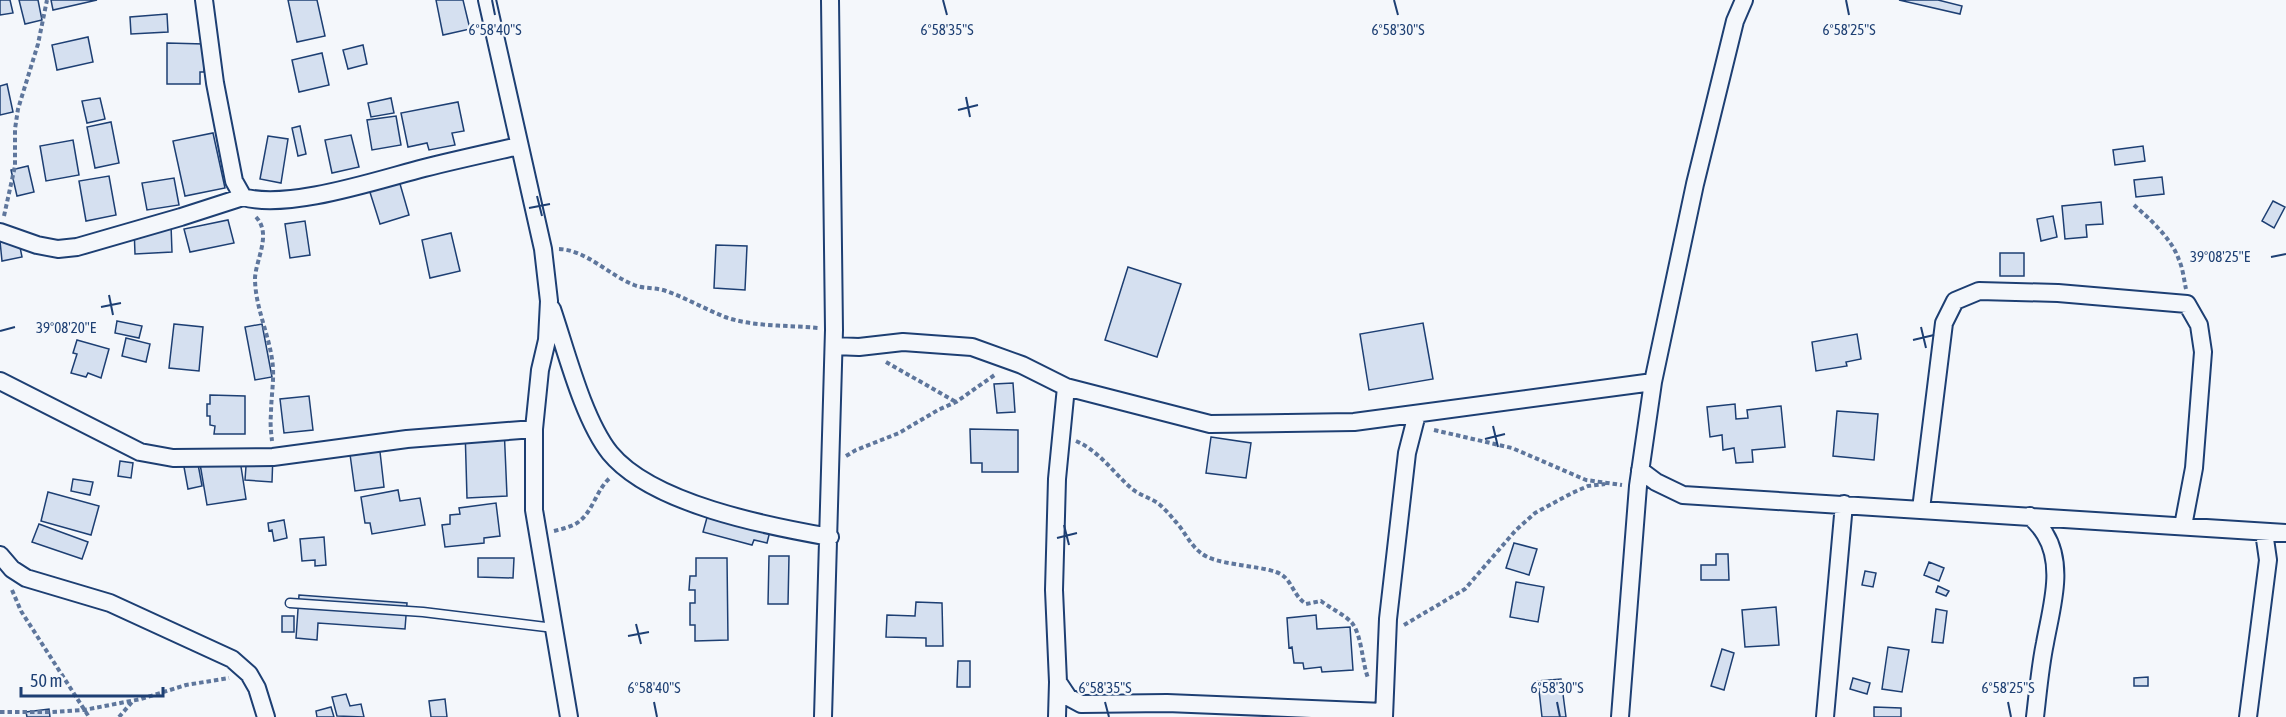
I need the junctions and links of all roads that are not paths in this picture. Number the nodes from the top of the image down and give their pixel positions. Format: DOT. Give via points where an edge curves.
graph roads {
  1 [pos="204,0"];
  2 [pos="487,0"];
  3 [pos="830,0"];
  4 [pos="1744,0"];
  5 [pos="519,146"];
  6 [pos="237,199"];
  7 [pos="0,232"];
  8 [pos="549,301"];
  9 [pos="834,338"];
  10 [pos="0,381"];
  11 [pos="1653,382"];
  12 [pos="1066,387"];
  13 [pos="1415,420"];
  14 [pos="534,429"];
  15 [pos="1639,478"];
  16 [pos="1844,504"];
  17 [pos="1921,509"];
  18 [pos="2030,516"];
  19 [pos="2183,526"];
  20 [pos="2264,532"];
  21 [pos="2286,533"];
  22 [pos="830,537"];
  23 [pos="3,559"];
  24 [pos="290,603"];
  25 [pos="555,628"];
  26 [pos="1058,682"];
  27 [pos="1384,714"];
  28 [pos="266,717"];
  29 [pos="569,717"];
  30 [pos="823,717"];
  31 [pos="1056,717"];
  32 [pos="1620,717"];
  33 [pos="1824,717"];
  34 [pos="2035,717"];
  35 [pos="2248,717"];
  1 -- 6 [label="street"];
  2 -- 5 [label="street"];
  3 -- 9 [label="street"];
  4 -- 11 [label="street" via="1735,21 1695,184"];
  5 -- 6 [label="street" via="322,194"];
  5 -- 8 [label="street" via="543,249"];
  6 -- 7 [label="street" via="77,247 37,245"];
  8 -- 14 [label="street"];
  8 -- 22 [label="street" via="596,430 624,467 647,483 710,510"];
  9 -- 12 [label="street" via="859,347 903,342 972,347 1022,365"];
  9 -- 22 [label="street"];
  10 -- 14 [label="street" via="140,452 173,458 273,457 407,439"];
  11 -- 13 [label="street"];
  11 -- 15 [label="street"];
  12 -- 13 [label="street" via="1210,424"];
  12 -- 26 [label="street" via="1057,479 1054,590"];
  13 -- 27 [label="street" via="1407,453 1388,634"];
  14 -- 25 [label="street" via="534,510"];
  15 -- 16 [label="street" via="1683,495"];
  15 -- 32 [label="street"];
  16 -- 17 [label="street"];
  16 -- 33 [label="street"];
  17 -- 18 [label="street"];
  17 -- 19 [label="street" via="1944,323 1955,301 1979,291 2058,293 2187,304 2199,325 2203,352 2194,468"];
  18 -- 19 [label="street"];
  18 -- 34 [label="street" via="2045,533 2054,566"];
  19 -- 20 [label="street"];
  20 -- 21 [label="street"];
  20 -- 35 [label="street" via="2268,560"];
  22 -- 30 [label="street"];
  23 -- 28 [label="street" via="26,578 110,603 232,659 249,674"];
  24 -- 25 [label="lane" via="423,612"];
  25 -- 29 [label="street"];
  26 -- 27 [label="street" via="1068,697 1081,704 1167,703"];
  26 -- 31 [label="street"];
}
